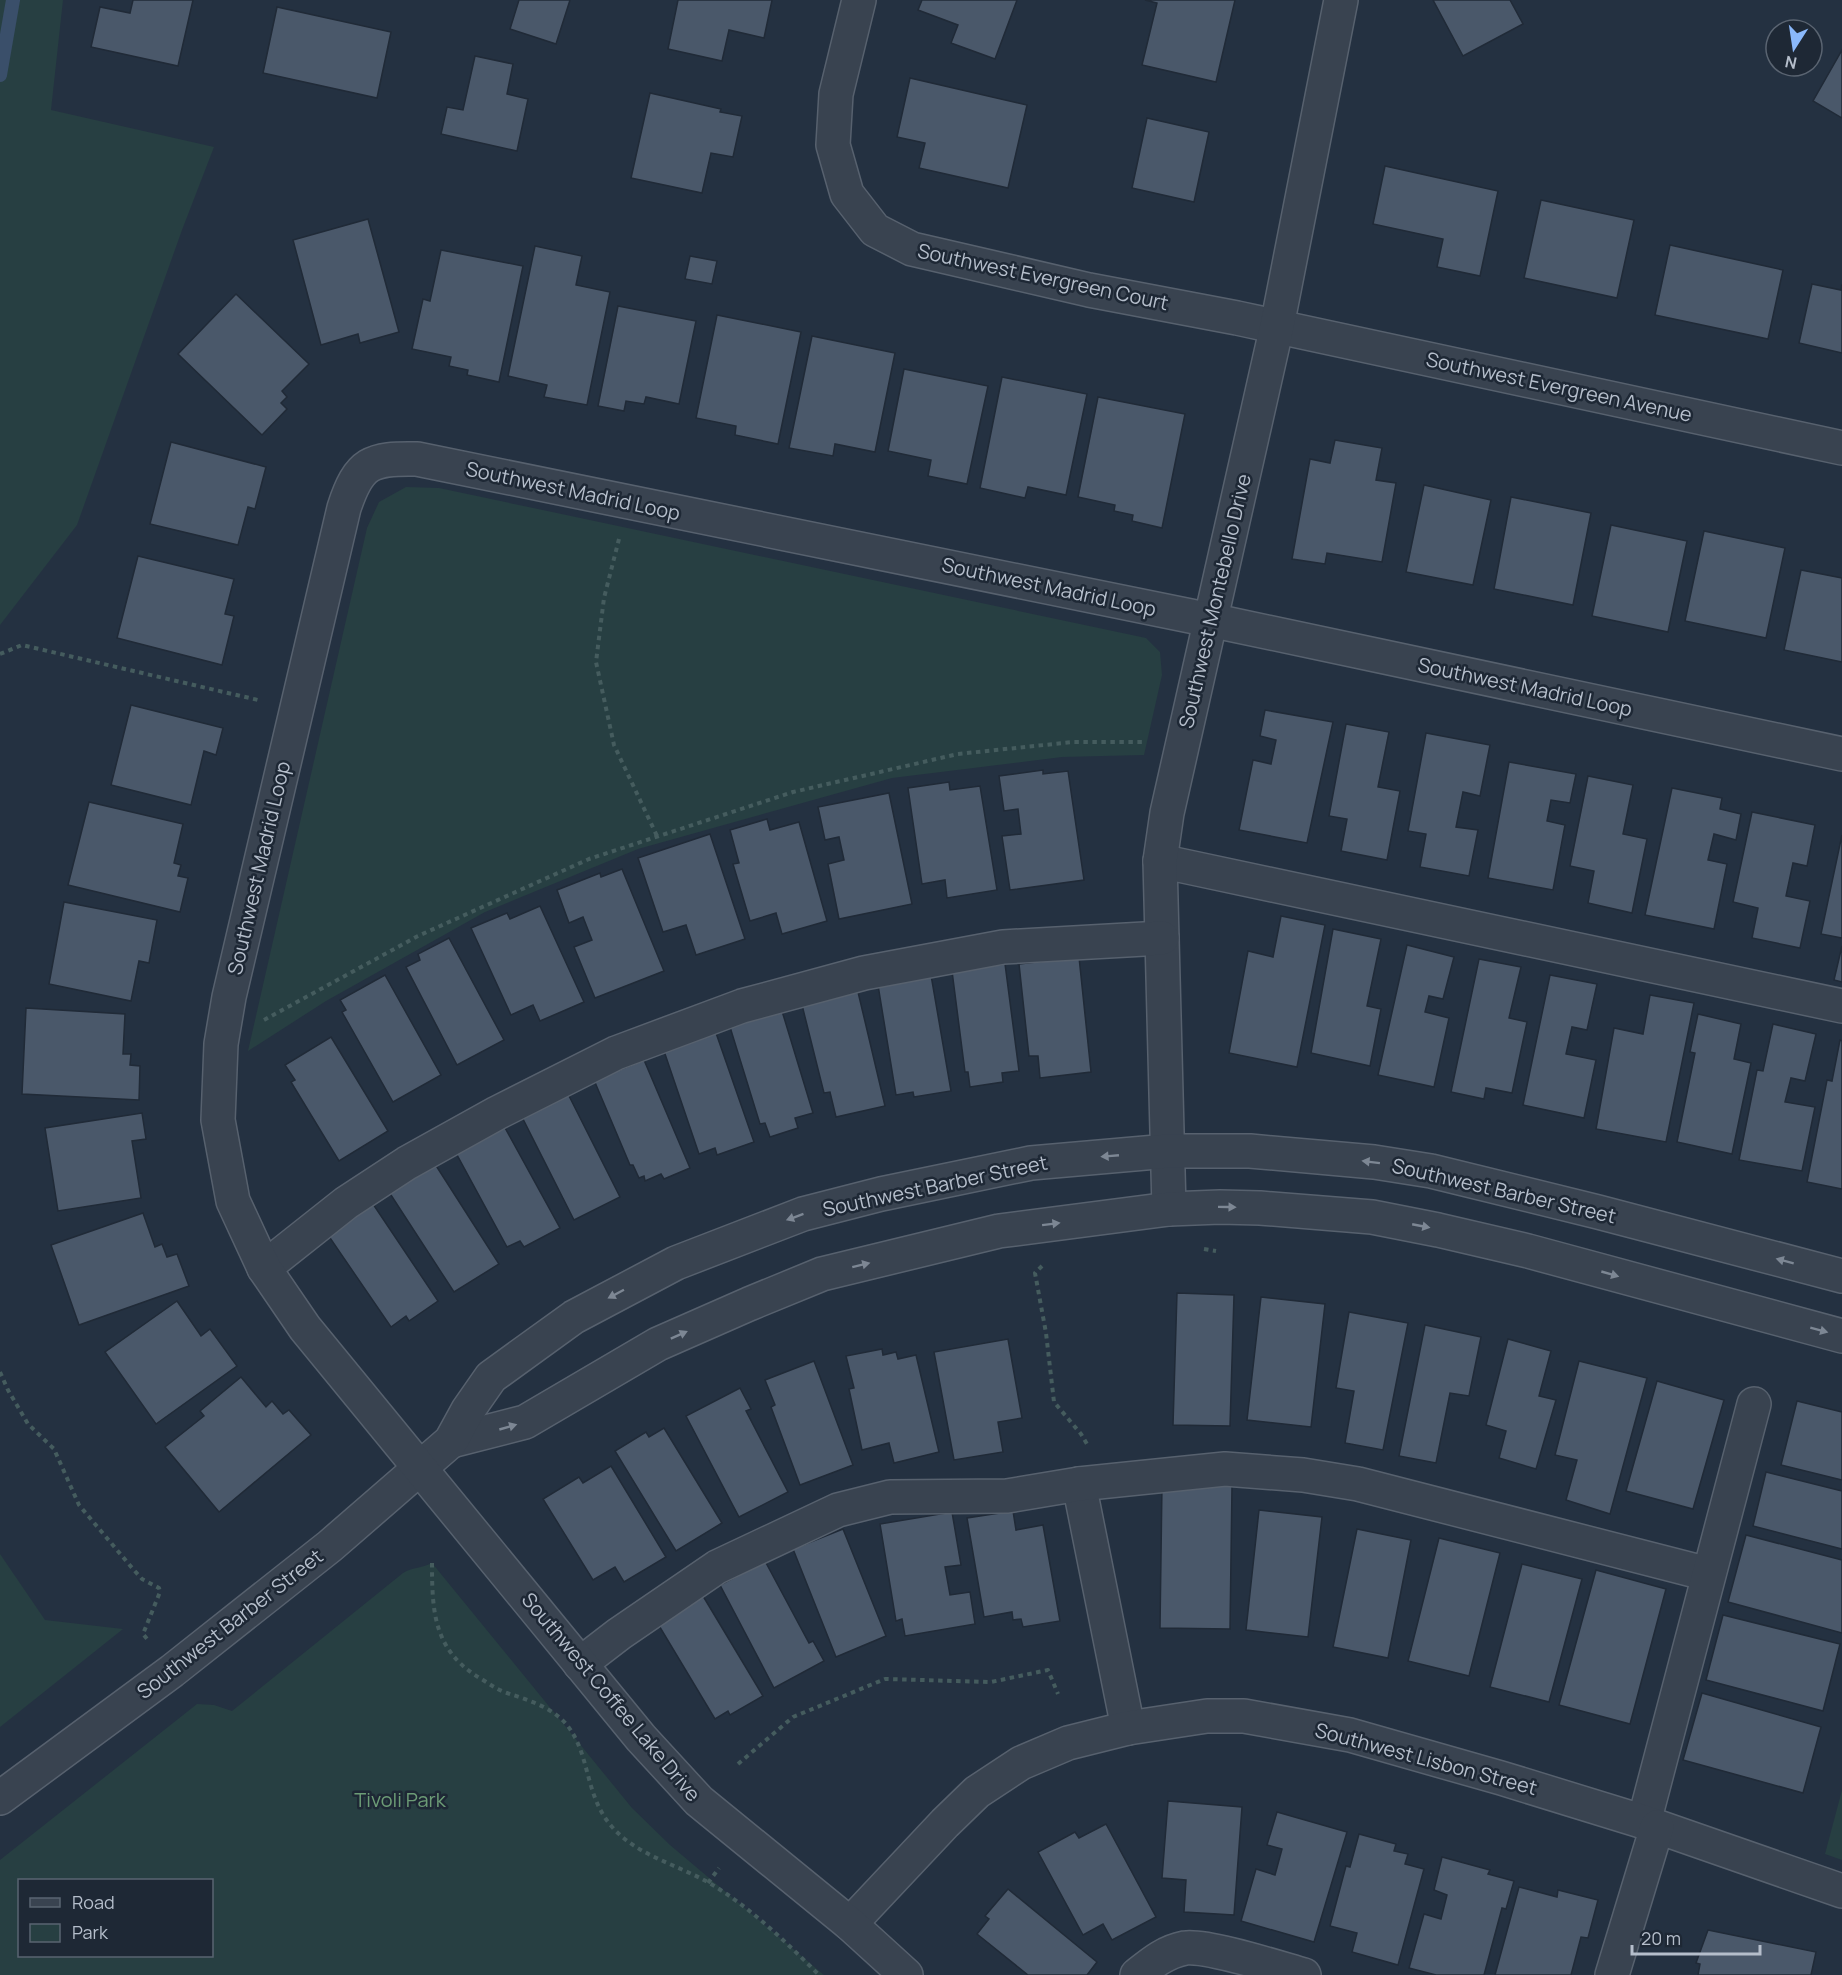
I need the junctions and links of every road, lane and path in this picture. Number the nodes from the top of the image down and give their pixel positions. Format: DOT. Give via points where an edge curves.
graph roads {
  1 [pos="859,0"];
  2 [pos="1341,0"];
  3 [pos="1277,327"];
  4 [pos="1842,448"];
  5 [pos="627,502"];
  6 [pos="1210,620"];
  7 [pos="0,654"];
  8 [pos="297,709"];
  9 [pos="1183,742"];
  10 [pos="1842,754"];
  11 [pos="657,836"];
  12 [pos="1160,861"];
  13 [pos="1162,938"];
  14 [pos="1842,1006"];
  15 [pos="221,1044"];
  16 [pos="1168,1151"];
  17 [pos="1169,1209"];
  18 [pos="1198,1247"];
  19 [pos="1216,1251"];
  20 [pos="1049,1259"];
  21 [pos="264,1268"];
  22 [pos="1842,1276"];
  23 [pos="1842,1336"];
  24 [pos="0,1372"];
  25 [pos="1755,1404"];
  26 [pos="451,1441"];
  27 [pos="420,1467"];
  28 [pos="1093,1483"];
  29 [pos="432,1563"];
  30 [pos="1708,1574"];
  31 [pos="580,1664"];
  32 [pos="172,1671"];
  33 [pos="1058,1694"];
  34 [pos="1128,1728"];
  35 [pos="738,1764"];
  36 [pos="0,1798"];
  37 [pos="1650,1824"];
  38 [pos="725,1861"];
  39 [pos="708,1882"];
  40 [pos="1842,1891"];
  41 [pos="850,1924"];
  42 [pos="819,1975"];
  43 [pos="906,1975"];
  44 [pos="1137,1975"];
  45 [pos="1304,1975"];
  46 [pos="1612,1975"];
  1 -- 3 [label="street, Southwest Evergreen Court" via="836,94 833,145 847,194 875,230 912,249 1089,290"];
  2 -- 3 [label="street, Southwest Montebello Drive"];
  3 -- 4 [label="street, Southwest Evergreen Avenue"];
  3 -- 6 [label="street, Southwest Montebello Drive"];
  5 -- 6 [label="street, Southwest Madrid Loop"];
  5 -- 8 [label="street, Southwest Madrid Loop" via="417,459 387,458 368,465 352,484 344,508"];
  5 -- 11 [label="path" via="604,598 596,662 614,745"];
  6 -- 9 [label="street, Southwest Montebello Drive"];
  6 -- 10 [label="street, Southwest Madrid Loop"];
  7 -- 8 [label="path" via="22,645"];
  8 -- 15 [label="street, Southwest Madrid Loop"];
  9 -- 11 [label="path" via="1073,742 958,754 793,792"];
  9 -- 12 [label="street, Southwest Montebello Drive"];
  11 -- 15 [label="path" via="589,859 418,936"];
  12 -- 13 [label="street, Southwest Montebello Drive"];
  12 -- 14 [label="street"];
  13 -- 16 [label="street, Southwest Montebello Drive"];
  13 -- 21 [label="street" via="1004,947 864,974 742,1006 616,1053 497,1113 407,1163 346,1203"];
  15 -- 21 [label="street, Southwest Madrid Loop" via="218,1120 233,1201"];
  16 -- 17 [label="street, Southwest Montebello Drive"];
  22 -- 16 [label="street, Southwest Barber Street, one-way" via="1431,1171 1317,1155 1250,1150"];
  16 -- 26 [label="street, Southwest Barber Street, one-way" via="1031,1163 881,1194 802,1214 676,1263 574,1317 491,1377"];
  17 -- 23 [label="street, Southwest Barber Street, one-way" via="1260,1208 1372,1217 1528,1251"];
  26 -- 17 [label="street, Southwest Barber Street, one-way" via="525,1422 657,1344 822,1274 999,1231"];
  18 -- 19 [label="path"];
  20 -- 28 [label="path" via="1035,1273 1054,1402 1081,1434"];
  21 -- 27 [label="street, Southwest Madrid Loop" via="305,1328"];
  24 -- 32 [label="path" via="28,1424 54,1449 79,1505 142,1579 159,1588 143,1634"];
  25 -- 30 [label="street"];
  26 -- 27 [label="street, Southwest Barber Street"];
  27 -- 31 [label="street, Southwest Coffee Lake Drive"];
  27 -- 32 [label="street, Southwest Barber Street" via="330,1546"];
  28 -- 30 [label="street" via="1225,1469 1303,1475 1358,1484"];
  28 -- 31 [label="street" via="1007,1496 890,1497 838,1510 717,1567"];
  28 -- 34 [label="street"];
  29 -- 39 [label="path" via="437,1622 441,1639 452,1656 503,1692 550,1710 566,1725 581,1751 596,1804 611,1826 635,1846"];
  30 -- 37 [label="street"];
  31 -- 41 [label="street, Southwest Coffee Lake Drive" via="699,1801"];
  32 -- 36 [label="street, Southwest Barber Street"];
  33 -- 35 [label="path" via="1048,1670 991,1682 885,1679 793,1717"];
  34 -- 37 [label="street, Southwest Lisbon Street" via="1207,1716 1244,1716 1350,1735"];
  34 -- 41 [label="street, Southwest Lisbon Street" via="1068,1743 1021,1763 977,1792"];
  37 -- 40 [label="street, Southwest Lisbon Street"];
  37 -- 46 [label="street"];
  38 -- 39 [label="path"];
  39 -- 42 [label="path" via="766,1926"];
  41 -- 43 [label="street, Southwest Coffee Lake Drive"];
  44 -- 45 [label="street" via="1158,1957 1187,1948"];
}
